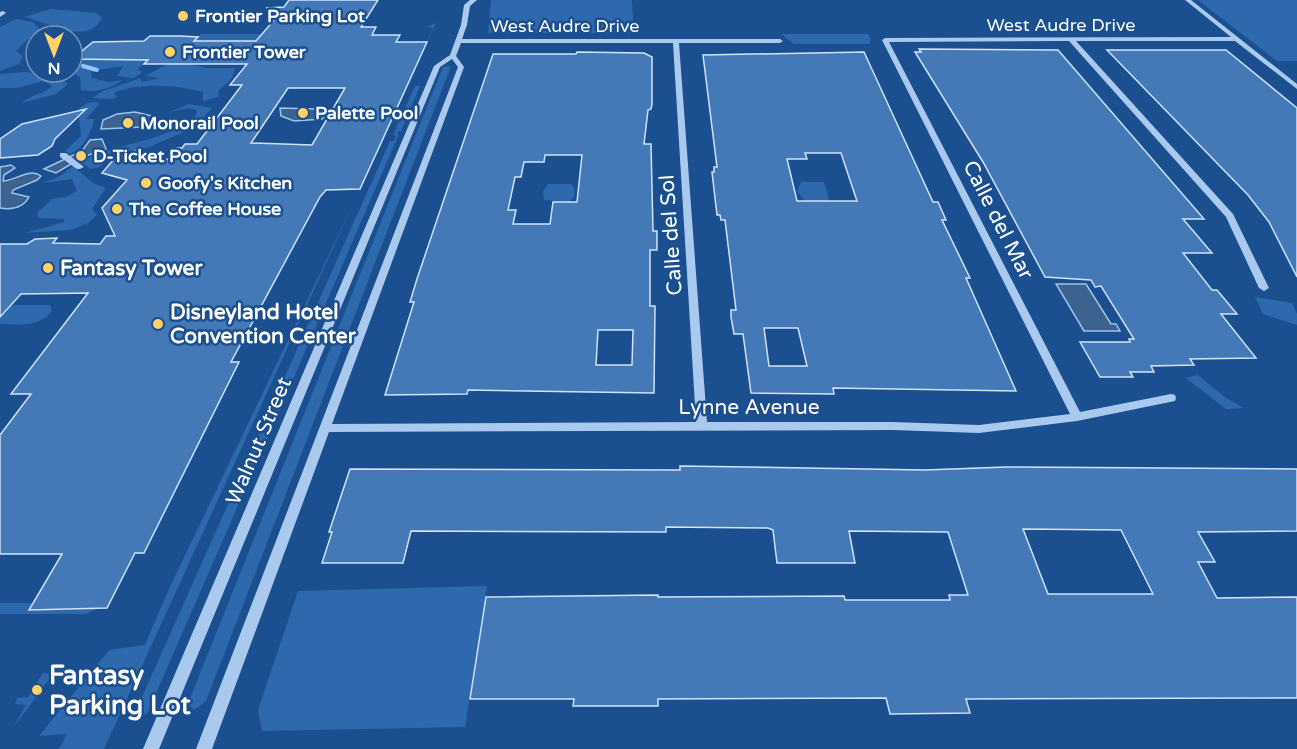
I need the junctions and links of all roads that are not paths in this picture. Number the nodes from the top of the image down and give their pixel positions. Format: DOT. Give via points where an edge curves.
graph roads {
  1 [pos="460,0"];
  2 [pos="474,0"];
  3 [pos="1188,0"];
  4 [pos="467,5"];
  5 [pos="1237,39"];
  6 [pos="885,40"];
  7 [pos="1071,40"];
  8 [pos="458,41"];
  9 [pos="676,41"];
  10 [pos="780,41"];
  11 [pos="453,56"];
  12 [pos="1297,87"];
  13 [pos="63,155"];
  14 [pos="80,167"];
  15 [pos="1264,288"];
  16 [pos="1171,398"];
  17 [pos="1077,417"];
  18 [pos="702,426"];
  19 [pos="324,428"];
  20 [pos="151,749"];
  21 [pos="204,749"];
  1 -- 4 [label="street"];
  2 -- 4 [label="street"];
  3 -- 5 [label="street"];
  4 -- 8 [label="street, Walnut Street"];
  5 -- 7 [label="street, West Audre Drive"];
  5 -- 12 [label="street"];
  6 -- 7 [label="street, West Audre Drive"];
  6 -- 17 [label="street, Calle del Mar"];
  7 -- 15 [label="street" via="1221,204"];
  8 -- 9 [label="street, West Audre Drive"];
  8 -- 11 [label="street, Walnut Street"];
  9 -- 10 [label="street, West Audre Drive"];
  9 -- 18 [label="street, Calle del Sol"];
  11 -- 19 [label="street, Walnut Street" via="461,67"];
  11 -- 20 [label="street, Walnut Street" via="437,66"];
  13 -- 14 [label="street"];
  16 -- 17 [label="street, Lynne Avenue"];
  17 -- 18 [label="street, Lynne Avenue" via="979,429"];
  18 -- 19 [label="street, Lynne Avenue"];
  19 -- 21 [label="street, Walnut Street"];
}
